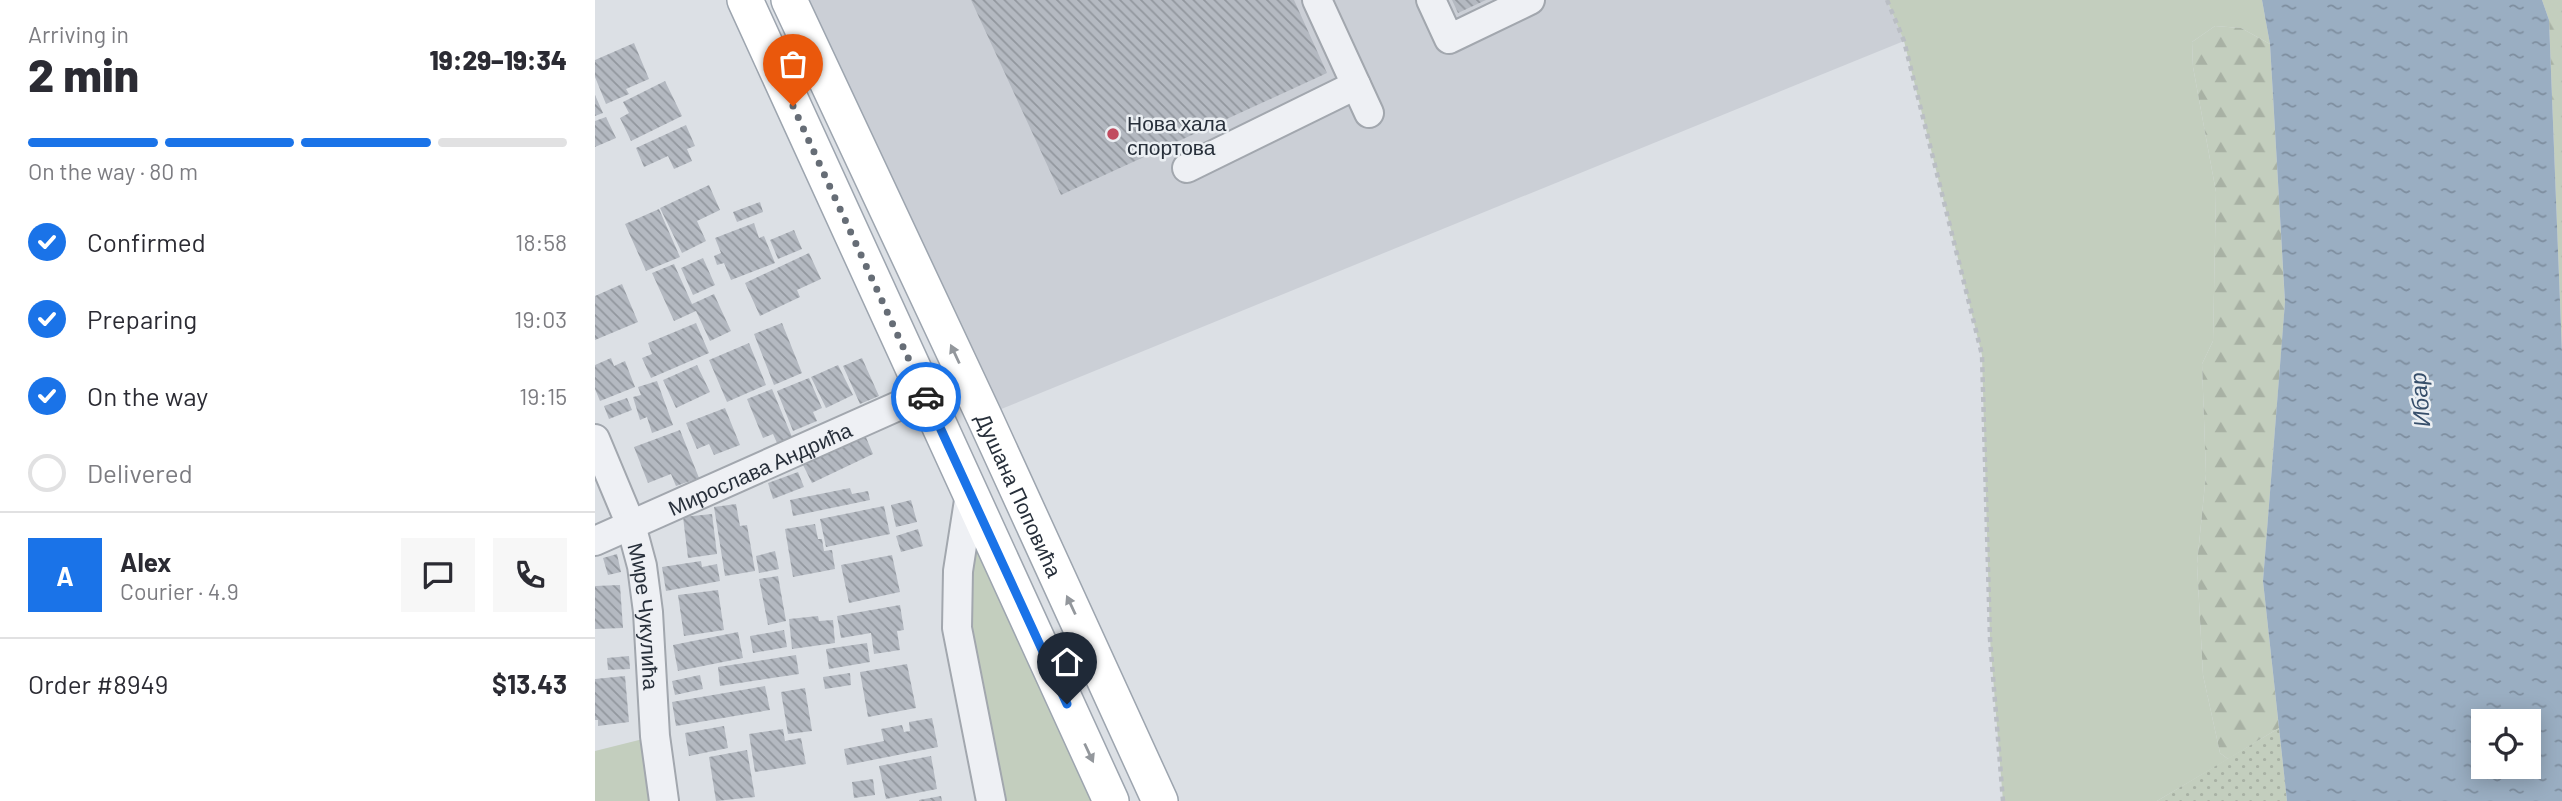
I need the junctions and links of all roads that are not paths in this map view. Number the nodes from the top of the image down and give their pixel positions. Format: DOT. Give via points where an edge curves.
graph roads {
  1 [pos="745,0"];
  2 [pos="789,0"];
  3 [pos="1317,0"];
  4 [pos="1431,0"];
  5 [pos="1530,0"];
  6 [pos="1356,85"];
  7 [pos="1369,113"];
  8 [pos="1187,168"];
  9 [pos="925,394"];
  10 [pos="595,439"];
  11 [pos="971,494"];
  12 [pos="631,525"];
  13 [pos="595,541"];
  14 [pos="664,801"];
  15 [pos="991,801"];
  16 [pos="1111,801"];
  17 [pos="1160,801"];
  1 -- 9 [label="main road, Душана Поповића"];
  17 -- 2 [label="main road, Душана Поповића, one-way"];
  3 -- 6 [label="street"];
  4 -- 5 [label="street" via="1449,39"];
  6 -- 7 [label="street"];
  6 -- 8 [label="street"];
  9 -- 11 [label="main road, Душана Поповића"];
  9 -- 12 [label="street, Мирослава Андрића"];
  10 -- 12 [label="street, Мире Чукулића"];
  11 -- 15 [label="street" via="958,571 957,628"];
  11 -- 16 [label="main road, Душана Поповића, one-way"];
  12 -- 13 [label="street, Мирослава Андрића"];
  12 -- 14 [label="street, Мире Чукулића" via="648,612"];
}
